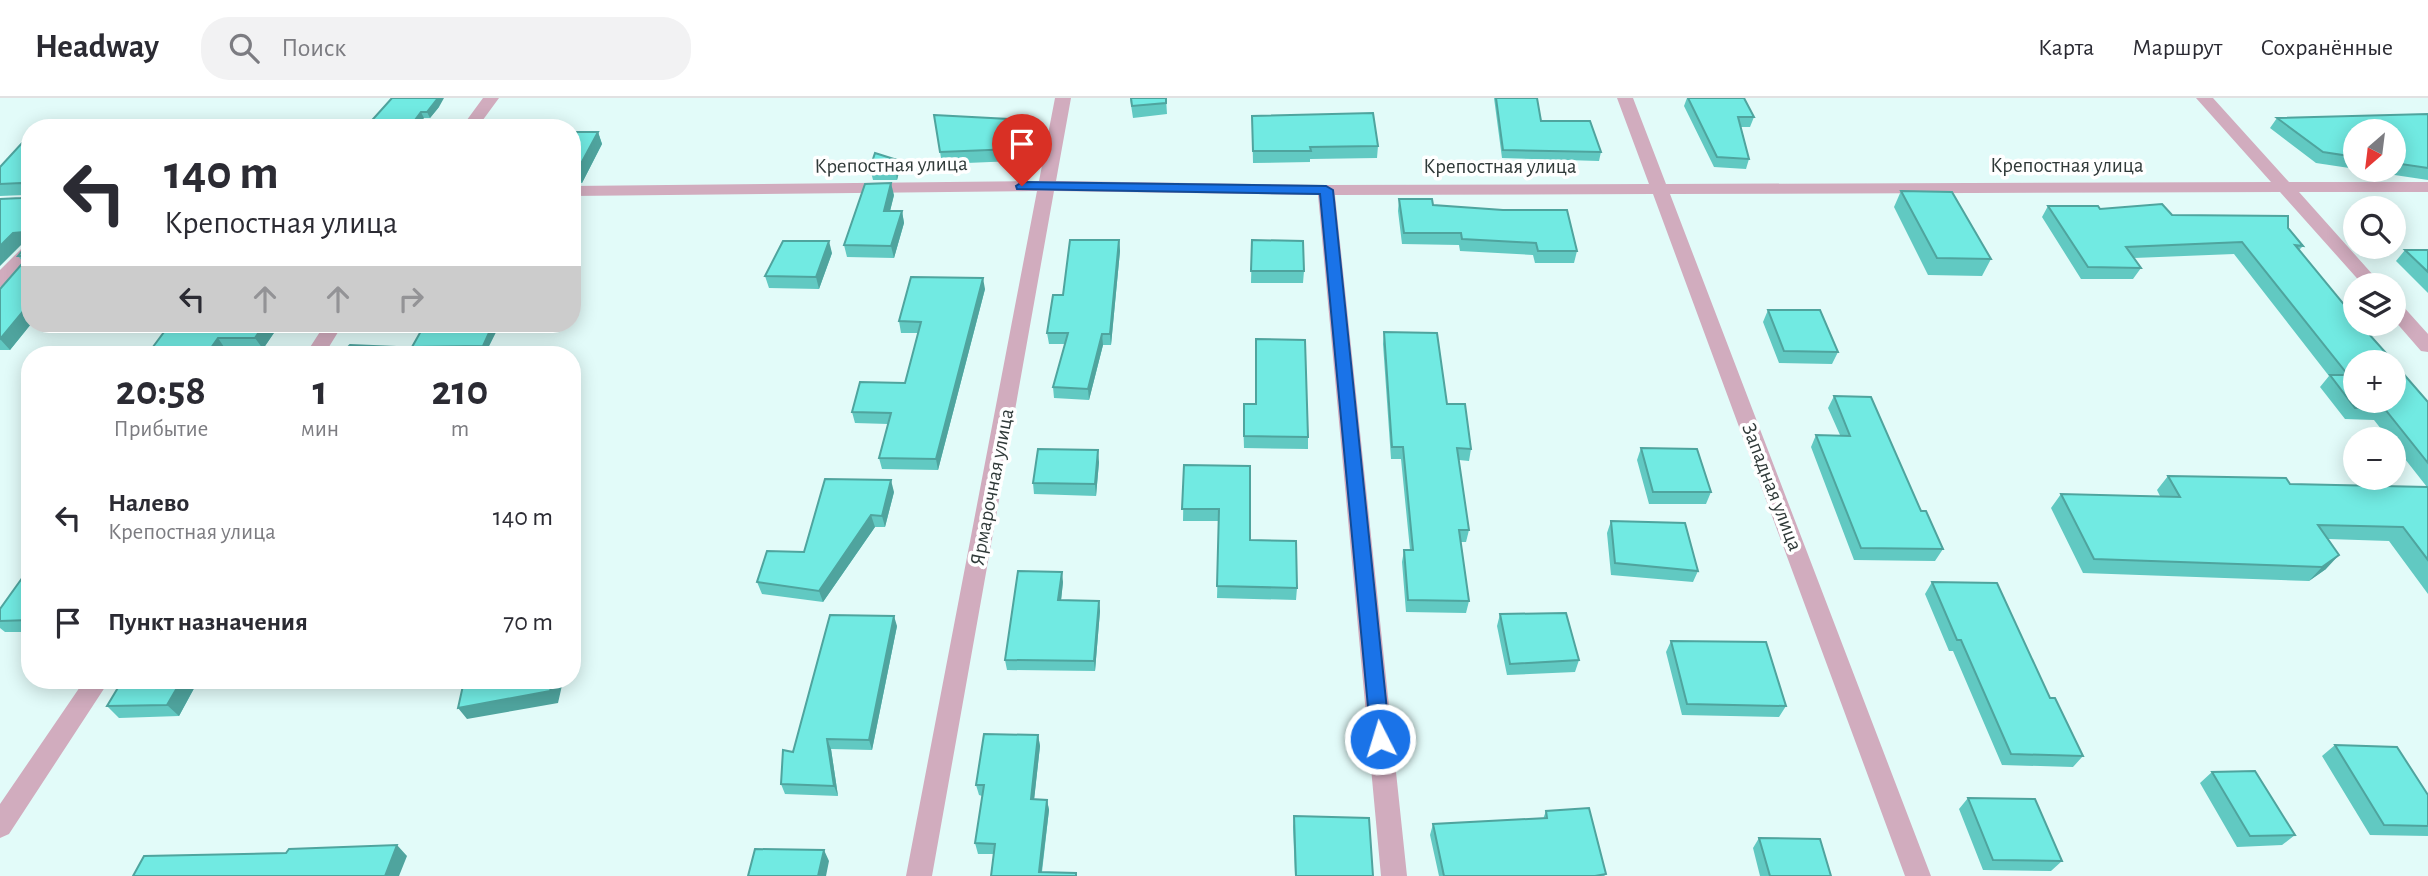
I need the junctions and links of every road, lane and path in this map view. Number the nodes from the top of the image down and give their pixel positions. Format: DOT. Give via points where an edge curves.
graph roads {
  1 [pos="491,98"];
  2 [pos="1063,98"];
  3 [pos="1625,98"];
  4 [pos="2204,98"];
  5 [pos="476,119"];
  6 [pos="1048,186"];
  7 [pos="2428,187"];
  8 [pos="1660,188"];
  9 [pos="2286,188"];
  10 [pos="1326,190"];
  11 [pos="581,191"];
  12 [pos="21,259"];
  13 [pos="2362,273"];
  14 [pos="0,281"];
  15 [pos="2406,321"];
  16 [pos="2428,346"];
  17 [pos="92,689"];
  18 [pos="0,826"];
  19 [pos="919,876"];
  20 [pos="1394,876"];
  21 [pos="1918,876"];
  1 -- 5 [label="street"];
  2 -- 6 [label="street, Ярмарочная улица"];
  3 -- 8 [label="street, Западная улица"];
  4 -- 9 [label="street"];
  6 -- 10 [label="street, Крепостная улица"];
  6 -- 11 [label="street, Крепостная улица"];
  6 -- 19 [label="street, Ярмарочная улица"];
  7 -- 9 [label="street, Крепостная улица"];
  8 -- 9 [label="street, Крепостная улица"];
  8 -- 10 [label="street, Крепостная улица"];
  8 -- 21 [label="street, Западная улица"];
  9 -- 13 [label="street"];
  10 -- 20 [label="street"];
  12 -- 14 [label="street"];
  15 -- 16 [label="street"];
  17 -- 18 [label="street"];
}
